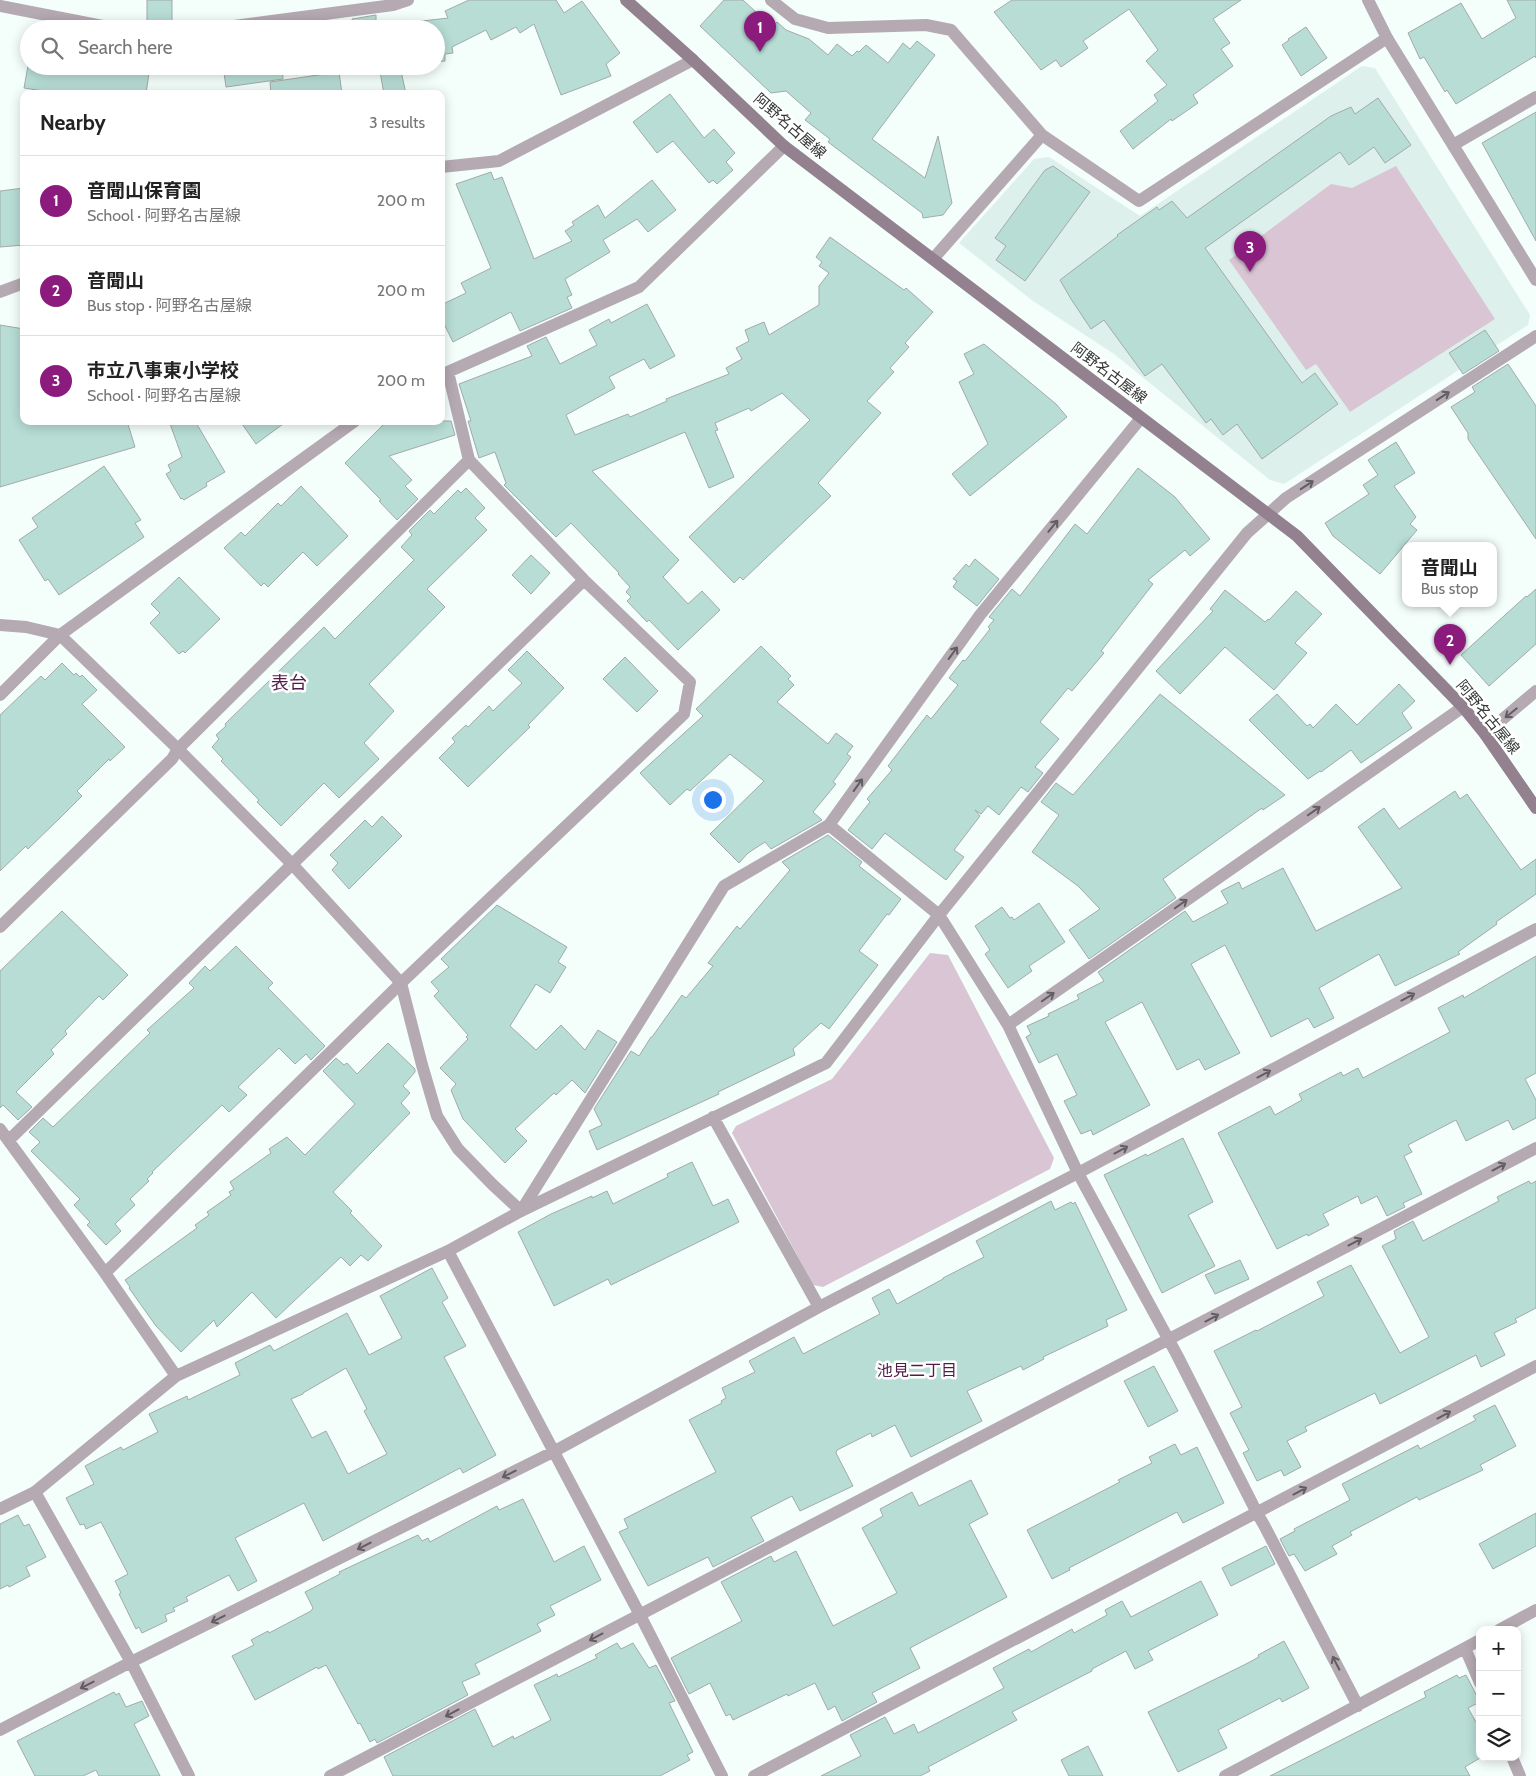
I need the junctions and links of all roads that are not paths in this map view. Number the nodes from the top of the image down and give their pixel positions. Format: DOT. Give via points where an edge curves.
graph roads {
  1 [pos="408,0"];
  2 [pos="626,0"];
  3 [pos="771,0"];
  4 [pos="1368,0"];
  5 [pos="0,6"];
  6 [pos="72,20"];
  7 [pos="279,20"];
  8 [pos="1387,38"];
  9 [pos="693,60"];
  10 [pos="1536,97"];
  11 [pos="1042,135"];
  12 [pos="1453,145"];
  13 [pos="784,146"];
  14 [pos="445,167"];
  15 [pos="933,259"];
  16 [pos="1536,280"];
  17 [pos="20,284"];
  18 [pos="0,292"];
  19 [pos="1536,336"];
  20 [pos="445,374"];
  21 [pos="1141,418"];
  22 [pos="349,425"];
  23 [pos="469,460"];
  24 [pos="1268,514"];
  25 [pos="584,580"];
  26 [pos="0,625"];
  27 [pos="60,635"];
  28 [pos="1536,691"];
  29 [pos="0,695"];
  30 [pos="1463,707"];
  31 [pos="1485,734"];
  32 [pos="178,749"];
  33 [pos="1536,808"];
  34 [pos="830,825"];
  35 [pos="292,864"];
  36 [pos="939,916"];
  37 [pos="0,927"];
  38 [pos="1536,929"];
  39 [pos="401,983"];
  40 [pos="1008,1025"];
  41 [pos="713,1117"];
  42 [pos="0,1129"];
  43 [pos="9,1140"];
  44 [pos="1536,1148"];
  45 [pos="1078,1173"];
  46 [pos="521,1211"];
  47 [pos="448,1250"];
  48 [pos="105,1273"];
  49 [pos="819,1307"];
  50 [pos="1168,1340"];
  51 [pos="1536,1366"];
  52 [pos="176,1376"];
  53 [pos="553,1452"];
  54 [pos="36,1492"];
  55 [pos="0,1509"];
  56 [pos="1257,1513"];
  57 [pos="1536,1610"];
  58 [pos="640,1615"];
  59 [pos="1506,1626"];
  60 [pos="1476,1642"];
  61 [pos="1465,1648"];
  62 [pos="131,1662"];
  63 [pos="1476,1674"];
  64 [pos="1358,1706"];
  65 [pos="0,1730"];
  66 [pos="1514,1761"];
  67 [pos="189,1776"];
  68 [pos="330,1776"];
  69 [pos="722,1776"];
  70 [pos="754,1776"];
  71 [pos="1225,1776"];
  72 [pos="1520,1776"];
  1 -- 7 [label="street" via="393,5"];
  2 -- 9 [label="main road, 阿野名古屋線"];
  3 -- 11 [label="street" via="795,19 828,28 926,25 952,30"];
  4 -- 8 [label="street"];
  5 -- 6 [label="street"];
  8 -- 11 [label="street" via="1139,201"];
  8 -- 12 [label="street"];
  9 -- 13 [label="main road, 阿野名古屋線"];
  9 -- 14 [label="street" via="499,161"];
  10 -- 12 [label="street"];
  11 -- 15 [label="street"];
  12 -- 16 [label="street"];
  13 -- 15 [label="main road, 阿野名古屋線"];
  13 -- 20 [label="street" via="639,287"];
  15 -- 21 [label="main road, 阿野名古屋線"];
  17 -- 18 [label="street"];
  24 -- 19 [label="street, one-way" via="1286,498"];
  20 -- 23 [label="street"];
  21 -- 24 [label="main road, 阿野名古屋線"];
  34 -- 21 [label="street, one-way" via="980,615"];
  22 -- 27 [label="street"];
  23 -- 25 [label="street"];
  23 -- 32 [label="street"];
  24 -- 30 [label="main road, 阿野名古屋線" via="1297,536"];
  24 -- 36 [label="street" via="1247,533"];
  25 -- 35 [label="street"];
  25 -- 39 [label="street" via="690,682 684,714"];
  26 -- 27 [label="street"];
  27 -- 29 [label="street"];
  27 -- 32 [label="street"];
  28 -- 31 [label="street, one-way"];
  30 -- 31 [label="main road, 阿野名古屋線"];
  40 -- 30 [label="street, one-way"];
  31 -- 33 [label="main road, 阿野名古屋線"];
  32 -- 35 [label="street"];
  32 -- 37 [label="street" via="172,759"];
  34 -- 36 [label="street"];
  34 -- 46 [label="street" via="724,886"];
  35 -- 39 [label="street"];
  35 -- 43 [label="street"];
  36 -- 40 [label="street"];
  36 -- 41 [label="street" via="826,1063"];
  45 -- 38 [label="street, one-way"];
  39 -- 46 [label="street" via="437,1116 458,1149"];
  39 -- 48 [label="street"];
  40 -- 45 [label="street"];
  41 -- 46 [label="street"];
  41 -- 49 [label="street"];
  42 -- 43 [label="street"];
  43 -- 48 [label="street"];
  50 -- 44 [label="street, one-way"];
  45 -- 49 [label="street"];
  45 -- 50 [label="street"];
  46 -- 47 [label="street"];
  47 -- 52 [label="street"];
  47 -- 53 [label="street"];
  48 -- 52 [label="street"];
  49 -- 53 [label="street"];
  50 -- 56 [label="street"];
  50 -- 58 [label="street"];
  56 -- 51 [label="street, one-way"];
  52 -- 54 [label="street"];
  53 -- 58 [label="street"];
  53 -- 62 [label="street, one-way"];
  54 -- 55 [label="street"];
  54 -- 62 [label="street"];
  64 -- 56 [label="street, one-way"];
  56 -- 70 [label="street"];
  57 -- 59 [label="street"];
  58 -- 68 [label="street, one-way"];
  58 -- 69 [label="street"];
  60 -- 61 [label="street"];
  61 -- 63 [label="street"];
  61 -- 64 [label="street"];
  62 -- 65 [label="street, one-way"];
  62 -- 67 [label="street"];
  64 -- 71 [label="street"];
  66 -- 72 [label="street"];
}
